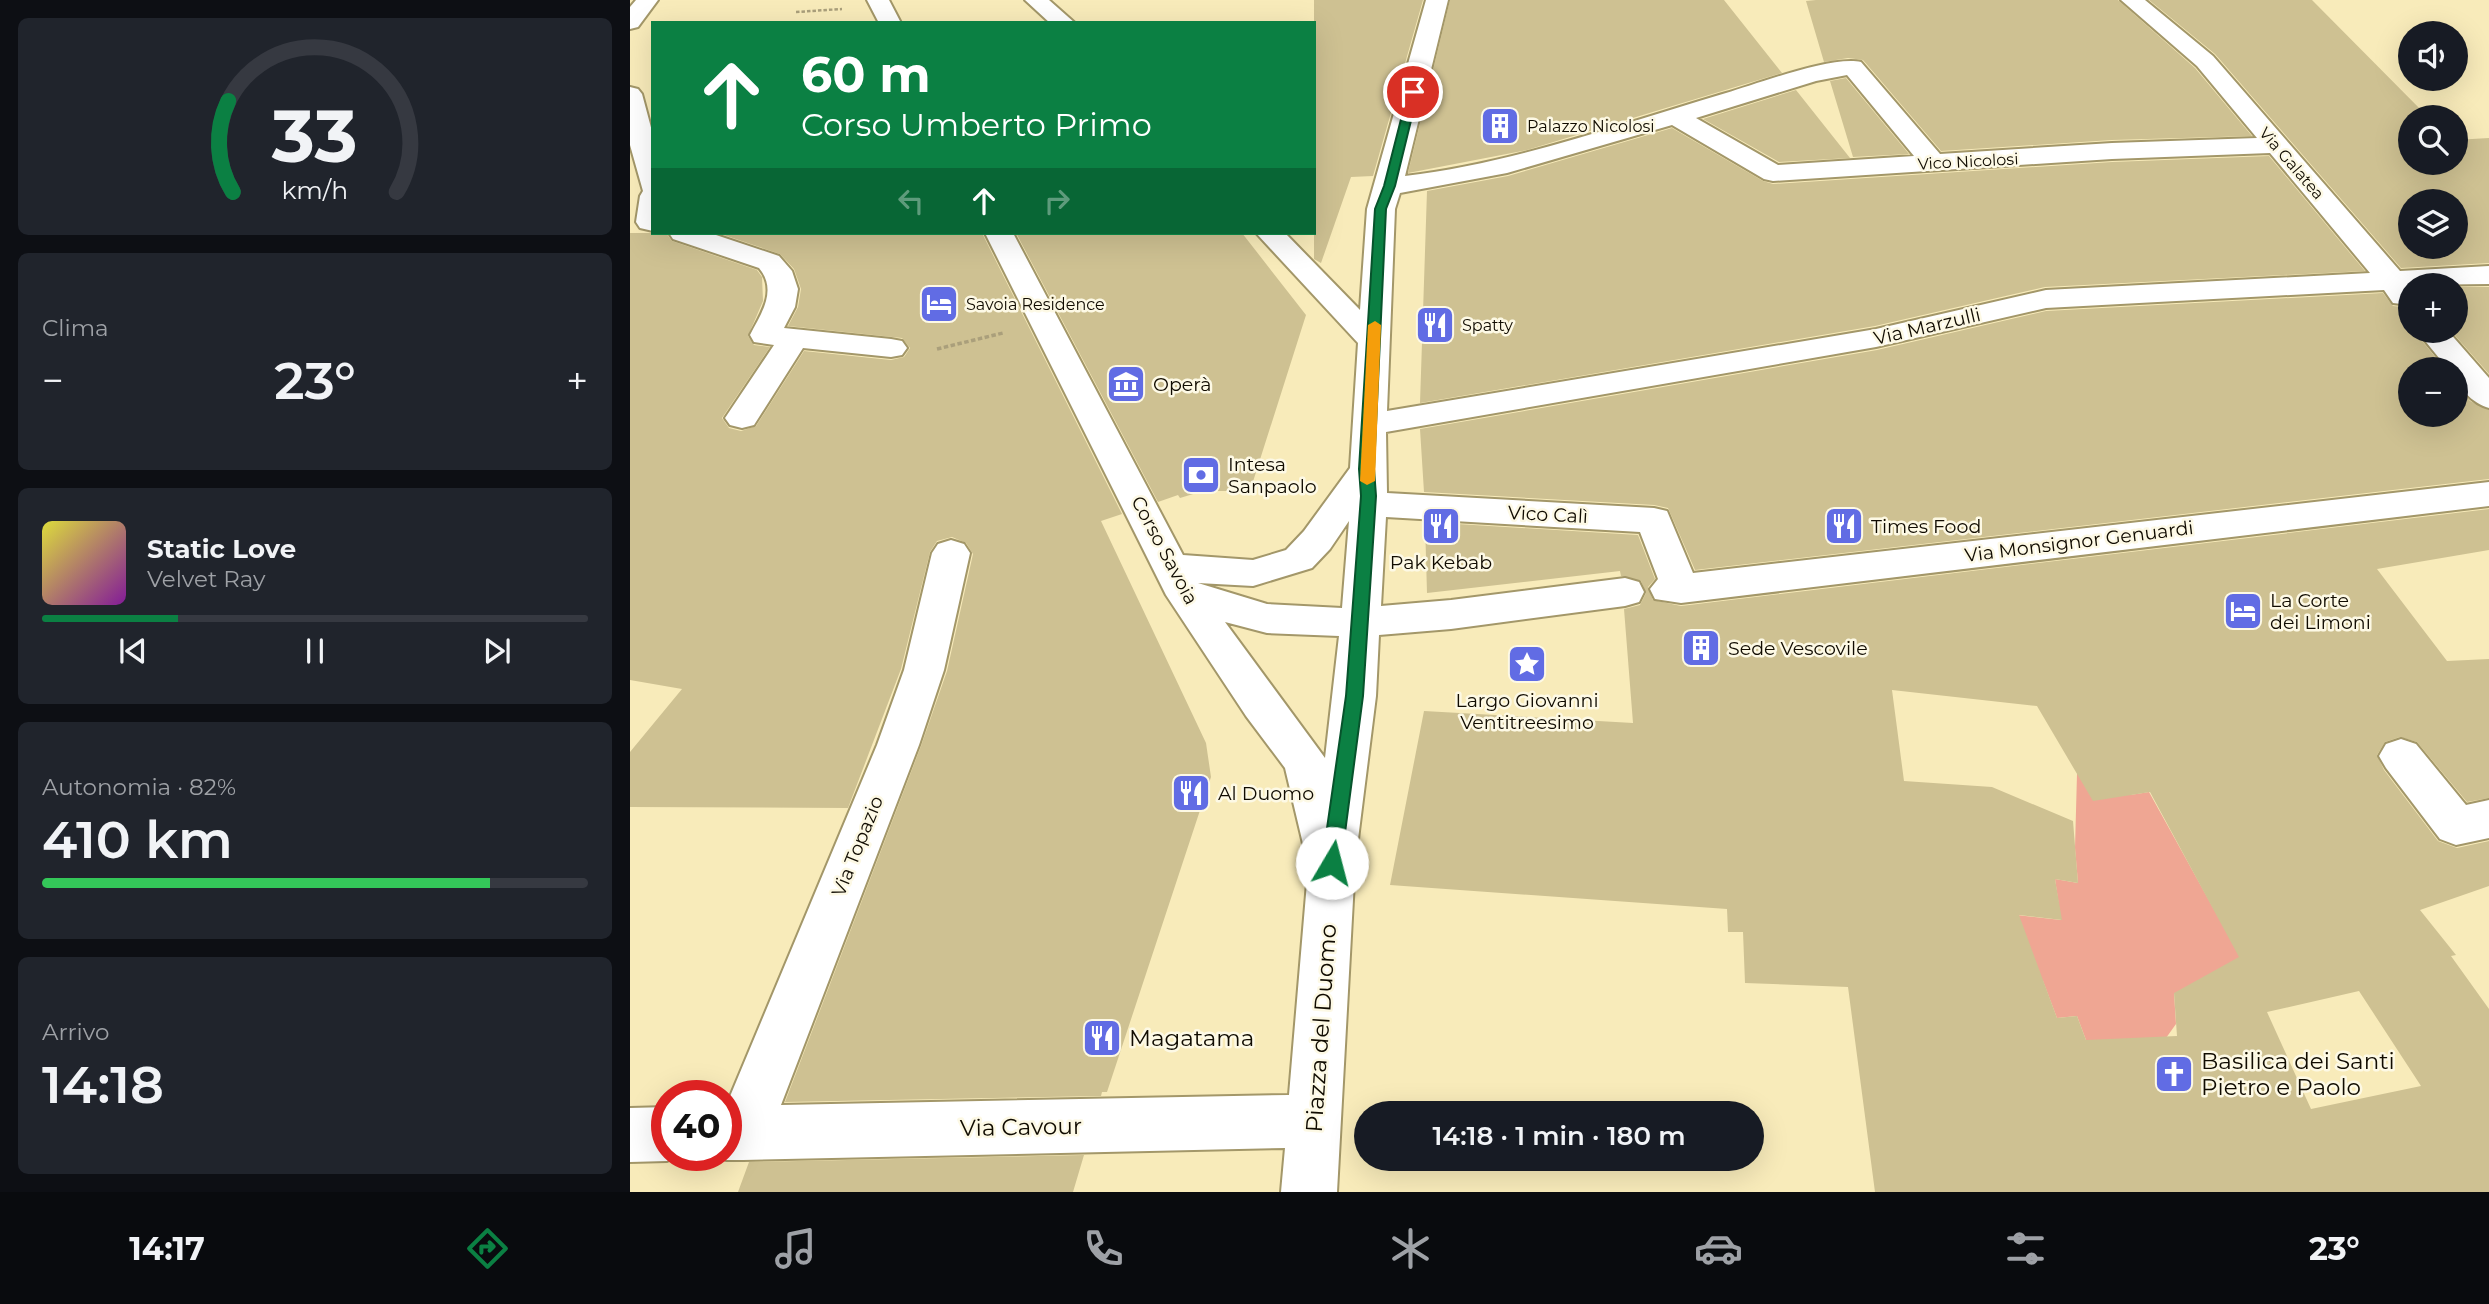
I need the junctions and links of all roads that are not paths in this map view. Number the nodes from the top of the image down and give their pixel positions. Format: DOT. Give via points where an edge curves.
graph roads {
  1 [pos="647,0"];
  2 [pos="878,0"];
  3 [pos="1036,0"];
  4 [pos="1437,0"];
  5 [pos="2132,0"];
  6 [pos="889,21"];
  7 [pos="1062,21"];
  8 [pos="630,22"];
  9 [pos="630,94"];
  10 [pos="1675,116"];
  11 [pos="2276,145"];
  12 [pos="1933,162"];
  13 [pos="1389,186"];
  14 [pos="649,202"];
  15 [pos="689,235"];
  16 [pos="1000,235"];
  17 [pos="1272,235"];
  18 [pos="2489,275"];
  19 [pos="2468,279"];
  20 [pos="2398,288"];
  21 [pos="2398,293"];
  22 [pos="794,338"];
  23 [pos="1374,342"];
  24 [pos="2442,343"];
  25 [pos="891,348"];
  26 [pos="2489,398"];
  27 [pos="742,418"];
  28 [pos="1369,423"];
  29 [pos="1368,490"];
  30 [pos="2489,494"];
  31 [pos="951,553"];
  32 [pos="1179,581"];
  33 [pos="1675,589"];
  34 [pos="1625,592"];
  35 [pos="1360,621"];
  36 [pos="2401,756"];
  37 [pos="2489,819"];
  38 [pos="1332,863"];
  39 [pos="742,1114"];
  40 [pos="1315,1121"];
  41 [pos="742,1133"];
  42 [pos="630,1135"];
  43 [pos="651,1135"];
  44 [pos="1309,1192"];
  1 -- 8 [label="street"];
  2 -- 6 [label="street"];
  3 -- 7 [label="street"];
  4 -- 13 [label="street"];
  5 -- 11 [label="street, Via Galatea" via="2205,61"];
  9 -- 14 [label="street"];
  10 -- 12 [label="street, Vico Nicolosi" via="1773,173"];
  10 -- 12 [label="street" via="1853,67"];
  10 -- 13 [label="street" via="1504,167"];
  11 -- 12 [label="street, Vico Nicolosi"];
  11 -- 20 [label="street, Via Galatea"];
  13 -- 23 [label="street" via="1381,209"];
  15 -- 22 [label="street" via="769,261 785,285 765,335"];
  16 -- 32 [label="street, Corso Savoia"];
  17 -- 23 [label="street"];
  18 -- 19 [label="street, Via Marzulli"];
  21 -- 28 [label="street, Via Marzulli" via="2046,299 1876,338"];
  22 -- 25 [label="street"];
  22 -- 27 [label="street"];
  23 -- 28 [label="street"];
  24 -- 26 [label="street"];
  28 -- 29 [label="street"];
  29 -- 32 [label="street" via="1298,559 1253,573"];
  29 -- 33 [label="street, Vico Calì" via="1654,520"];
  29 -- 35 [label="street"];
  30 -- 33 [label="street, Via Monsignor Genuardi"];
  31 -- 39 [label="street, Via Topazio" via="924,670 898,745"];
  32 -- 35 [label="street" via="1276,620"];
  32 -- 38 [label="street, Corso Savoia" via="1261,705 1305,762"];
  34 -- 35 [label="street"];
  35 -- 38 [label="street" via="1355,696"];
  36 -- 37 [label="street" via="2456,826"];
  38 -- 40 [label="street, Piazza del Duomo"];
  40 -- 41 [label="street, Via Cavour"];
  40 -- 44 [label="street, Piazza del Duomo"];
  42 -- 43 [label="street"];
}
